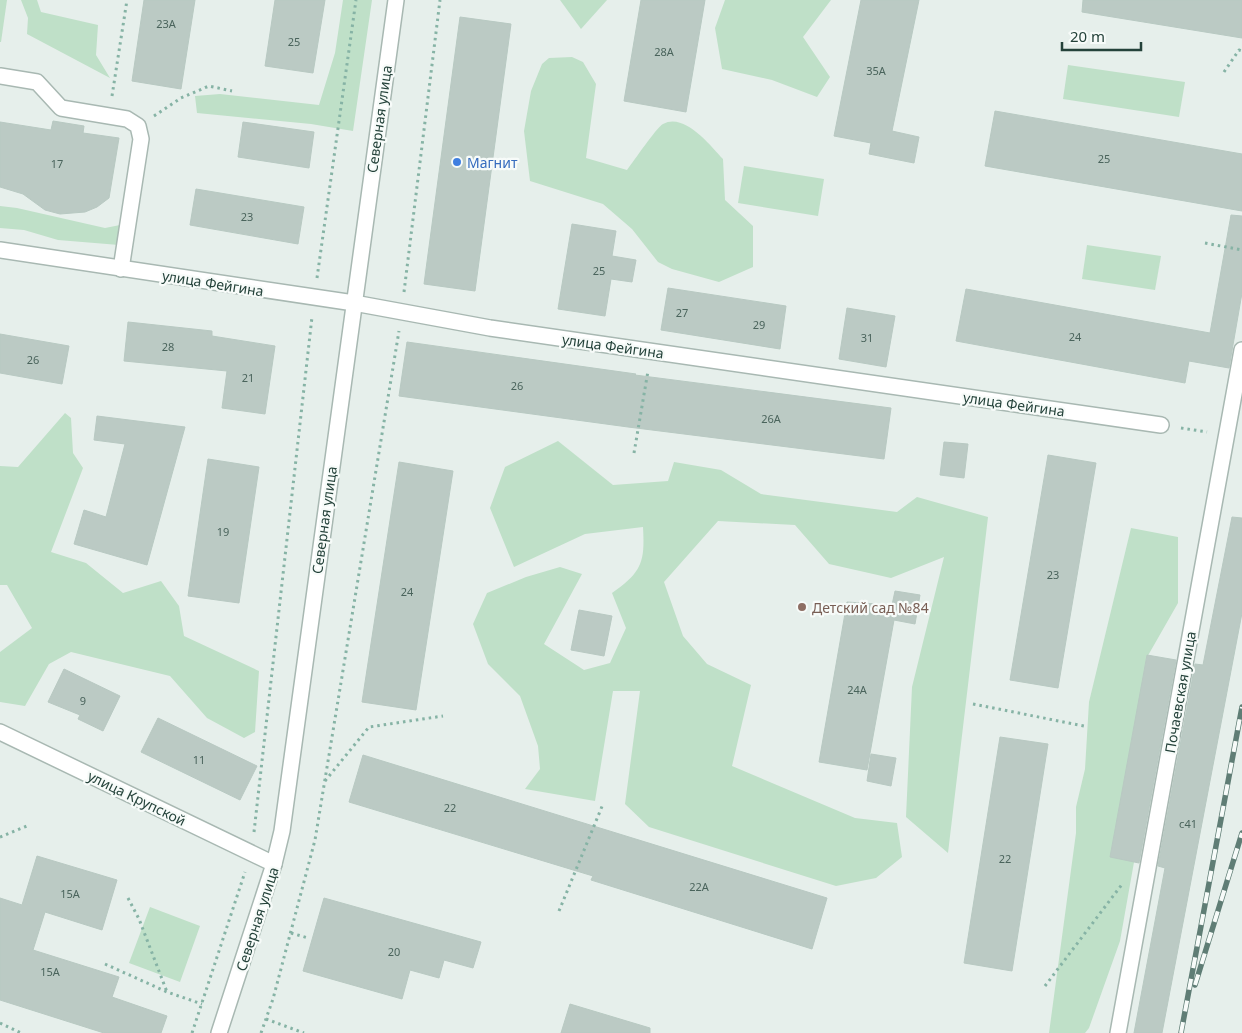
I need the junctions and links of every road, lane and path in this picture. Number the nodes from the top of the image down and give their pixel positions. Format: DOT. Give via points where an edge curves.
graph roads {
  1 [pos="127,0"];
  2 [pos="356,0"];
  3 [pos="396,0"];
  4 [pos="440,0"];
  5 [pos="1242,51"];
  6 [pos="1224,72"];
  7 [pos="0,76"];
  8 [pos="232,91"];
  9 [pos="109,116"];
  10 [pos="138,126"];
  11 [pos="1205,243"];
  12 [pos="0,250"];
  13 [pos="1242,250"];
  14 [pos="121,269"];
  15 [pos="314,299"];
  16 [pos="354,303"];
  17 [pos="402,312"];
  18 [pos="1242,350"];
  19 [pos="652,351"];
  20 [pos="1161,425"];
  21 [pos="1228,434"];
  22 [pos="634,453"];
  23 [pos="973,704"];
  24 [pos="443,716"];
  25 [pos="1084,726"];
  26 [pos="0,732"];
  27 [pos="325,781"];
  28 [pos="603,804"];
  29 [pos="26,826"];
  30 [pos="0,837"];
  31 [pos="252,853"];
  32 [pos="274,864"];
  33 [pos="1129,876"];
  34 [pos="128,898"];
  35 [pos="559,911"];
  36 [pos="291,933"];
  37 [pos="308,938"];
  38 [pos="105,964"];
  39 [pos="1045,986"];
  40 [pos="167,992"];
  41 [pos="202,1004"];
  42 [pos="266,1019"];
  43 [pos="0,1023"];
  44 [pos="20,1033"];
  45 [pos="192,1033"];
  46 [pos="219,1033"];
  47 [pos="261,1033"];
  48 [pos="304,1033"];
  49 [pos="1118,1033"];
  1 -- 9 [label="path"];
  2 -- 15 [label="path"];
  3 -- 16 [label="street, Северная улица"];
  4 -- 17 [label="path"];
  5 -- 6 [label="path" via="1239,50"];
  7 -- 9 [label="street" via="37,82 61,108"];
  8 -- 10 [label="path" via="209,86 181,98"];
  9 -- 10 [label="street" via="127,119"];
  10 -- 14 [label="street" via="141,139"];
  11 -- 13 [label="path"];
  12 -- 14 [label="street, улица Фейгина"];
  14 -- 15 [label="street, улица Фейгина"];
  15 -- 16 [label="street, улица Фейгина"];
  15 -- 31 [label="path"];
  16 -- 17 [label="street, улица Фейгина"];
  16 -- 32 [label="street, Северная улица" via="282,831"];
  17 -- 19 [label="street, улица Фейгина"];
  17 -- 27 [label="path"];
  18 -- 21 [label="street, Почаевская улица"];
  19 -- 20 [label="street, улица Фейгина"];
  19 -- 22 [label="path"];
  20 -- 21 [label="path"];
  21 -- 49 [label="street, Почаевская улица"];
  23 -- 25 [label="path"];
  24 -- 27 [label="path" via="369,727"];
  26 -- 31 [label="street, улица Крупской"];
  27 -- 36 [label="path" via="315,840"];
  28 -- 35 [label="path"];
  29 -- 30 [label="path"];
  31 -- 32 [label="street, улица Крупской"];
  31 -- 41 [label="path"];
  32 -- 46 [label="street, Северная улица"];
  33 -- 39 [label="path"];
  34 -- 40 [label="path"];
  36 -- 37 [label="path"];
  36 -- 42 [label="path"];
  38 -- 40 [label="path"];
  40 -- 41 [label="path"];
  41 -- 45 [label="path"];
  42 -- 47 [label="path"];
  42 -- 48 [label="path"];
  43 -- 44 [label="path"];
}
